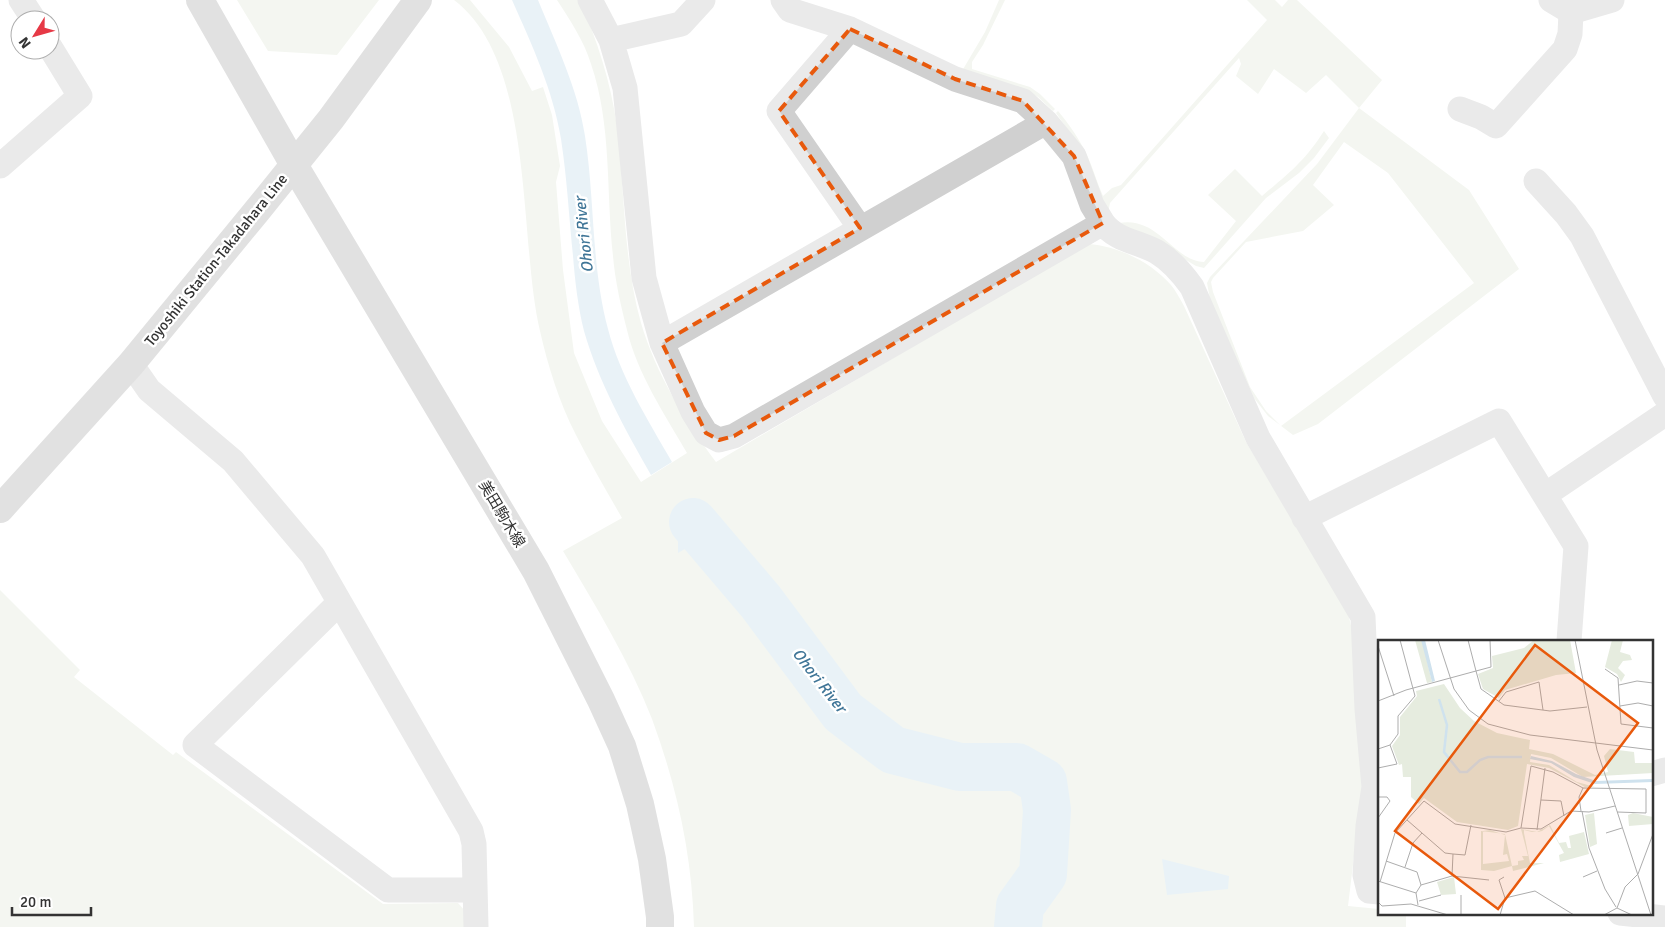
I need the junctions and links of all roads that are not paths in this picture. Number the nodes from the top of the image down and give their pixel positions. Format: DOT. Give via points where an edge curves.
graph roads {
  1 [pos="200,0"];
  2 [pos="418,0"];
  3 [pos="590,0"];
  4 [pos="703,0"];
  5 [pos="783,0"];
  6 [pos="1612,0"];
  7 [pos="1561,6"];
  8 [pos="850,29"];
  9 [pos="611,40"];
  10 [pos="58,60"];
  11 [pos="1460,109"];
  12 [pos="1046,122"];
  13 [pos="294,165"];
  14 [pos="0,166"];
  15 [pos="1536,181"];
  16 [pos="1103,223"];
  17 [pos="860,228"];
  18 [pos="662,343"];
  19 [pos="131,364"];
  20 [pos="1665,396"];
  21 [pos="1665,414"];
  22 [pos="1546,495"];
  23 [pos="0,509"];
  24 [pos="1304,518"];
  25 [pos="339,604"];
  26 [pos="1569,640"];
  27 [pos="1665,770"];
  28 [pos="1652,774"];
  29 [pos="474,890"];
  30 [pos="1378,892"];
  31 [pos="1629,914"];
  32 [pos="1665,918"];
  33 [pos="476,927"];
  34 [pos="660,927"];
  1 -- 13 [label="street, 美田駒木線"];
  2 -- 13 [label="street, Toyoshiki Station-Takadahara Line"];
  3 -- 9 [label="street"];
  4 -- 9 [label="street" via="681,24"];
  5 -- 8 [label="street" via="790,10"];
  6 -- 7 [label="street"];
  7 -- 11 [label="street" via="1570,34 1565,49 1496,126 1481,116"];
  8 -- 12 [label="street" via="955,80 1023,101"];
  8 -- 17 [label="street" via="779,112"];
  9 -- 18 [label="street" via="625,88 644,278"];
  10 -- 14 [label="street" via="80,96"];
  12 -- 16 [label="street" via="1074,156 1092,205"];
  12 -- 17 [label="street"];
  13 -- 19 [label="street, Toyoshiki Station-Takadahara Line"];
  13 -- 34 [label="street, 美田駒木線" via="536,570 601,700 622,746 640,804 652,859"];
  15 -- 20 [label="street" via="1582,236"];
  16 -- 18 [label="street" via="734,436 719,440 706,433"];
  16 -- 24 [label="street" via="1115,234 1156,252 1176,266 1192,287 1258,438"];
  17 -- 18 [label="street"];
  19 -- 23 [label="street, Toyoshiki Station-Takadahara Line"];
  19 -- 25 [label="street" via="149,390 233,461 312,556"];
  21 -- 22 [label="street"];
  22 -- 24 [label="street" via="1499,421"];
  22 -- 26 [label="street" via="1576,546"];
  24 -- 30 [label="street" via="1363,617 1374,787 1365,875 1369,891"];
  25 -- 29 [label="street" via="471,831"];
  25 -- 29 [label="street" via="195,745 388,890"];
  27 -- 28 [label="street"];
  29 -- 33 [label="street"];
  31 -- 32 [label="street"];
}
